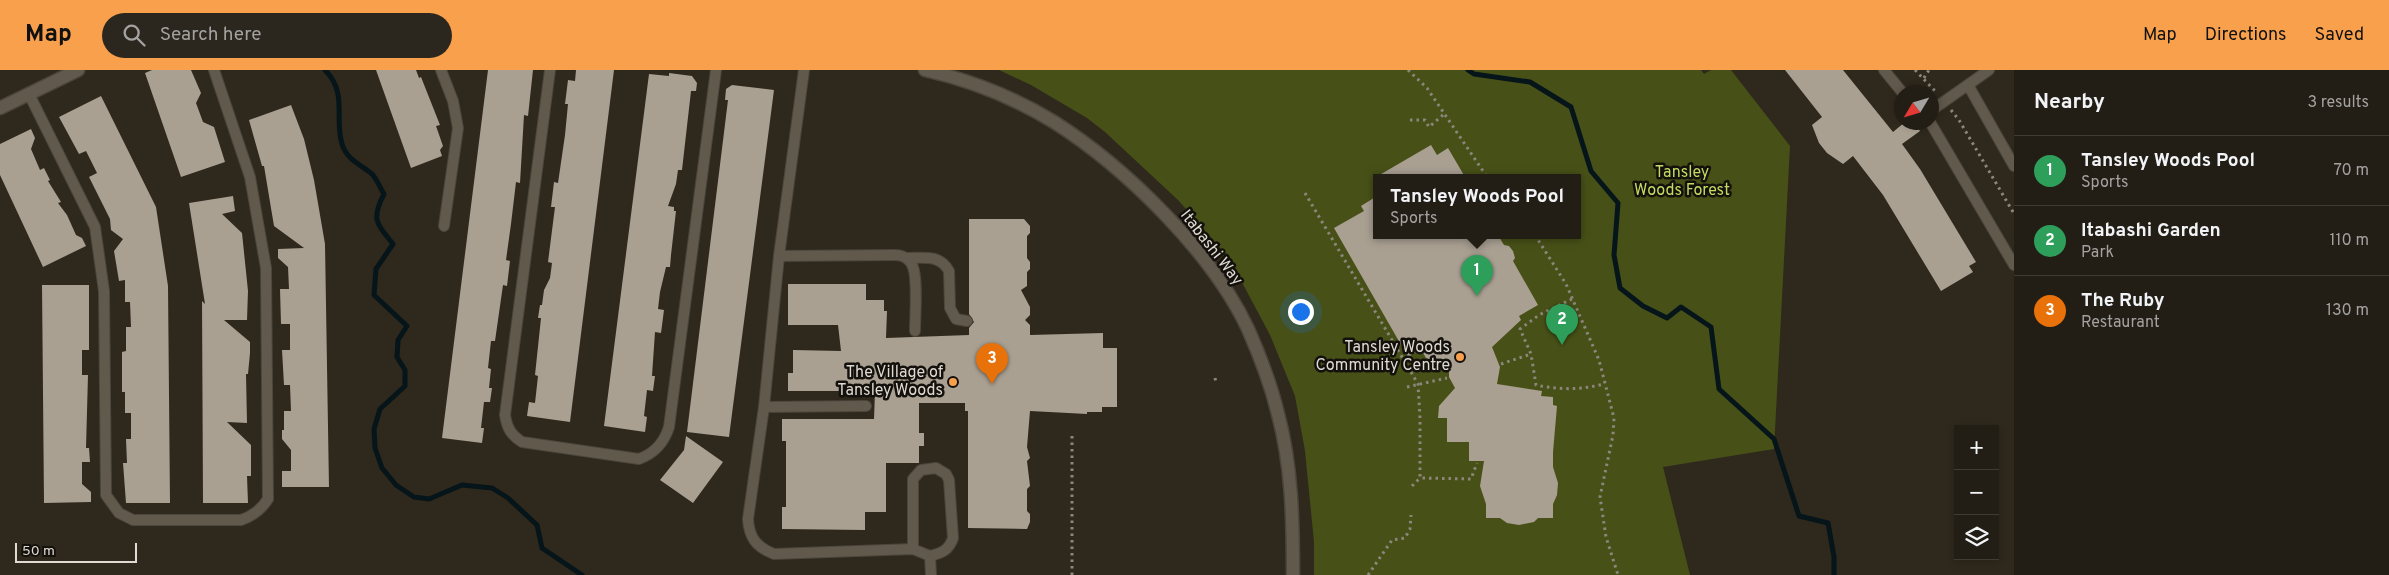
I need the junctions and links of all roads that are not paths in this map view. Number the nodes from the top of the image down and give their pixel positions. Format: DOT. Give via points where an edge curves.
graph roads {
  1 [pos="78,70"];
  2 [pos="214,70"];
  3 [pos="441,70"];
  4 [pos="550,70"];
  5 [pos="716,70"];
  6 [pos="804,70"];
  7 [pos="925,70"];
  8 [pos="1884,70"];
  9 [pos="1990,70"];
  10 [pos="1896,85"];
  11 [pos="1968,85"];
  12 [pos="29,94"];
  13 [pos="1939,105"];
  14 [pos="0,108"];
  15 [pos="1935,130"];
  16 [pos="2014,166"];
  17 [pos="444,226"];
  18 [pos="779,256"];
  19 [pos="906,258"];
  20 [pos="2014,265"];
  21 [pos="968,322"];
  22 [pos="915,331"];
  23 [pos="866,406"];
  24 [pos="764,407"];
  25 [pos="913,549"];
  26 [pos="930,556"];
  27 [pos="931,575"];
  28 [pos="1293,575"];
  1 -- 12 [label="street"];
  2 -- 12 [label="lane" via="250,177 266,268 268,499 252,516 241,520 132,520 119,513 106,495 104,291 95,228"];
  3 -- 17 [label="lane" via="453,101 458,128"];
  4 -- 5 [label="lane" via="507,427 522,442 639,459 649,456 660,446 669,427"];
  6 -- 18 [label="lane"];
  7 -- 28 [label="street, Itabashi Way" via="986,89 1053,122 1108,163 1149,200 1205,262 1229,295 1247,328 1278,414 1290,486"];
  8 -- 10 [label="lane"];
  9 -- 11 [label="lane"];
  11 -- 13 [label="lane"];
  11 -- 16 [label="lane"];
  12 -- 14 [label="street"];
  15 -- 20 [label="lane"];
  18 -- 19 [label="lane" via="889,255"];
  18 -- 24 [label="lane"];
  19 -- 21 [label="lane" via="937,259 946,266 951,313 956,320"];
  19 -- 22 [label="lane" via="914,273"];
  23 -- 24 [label="lane"];
  24 -- 25 [label="lane" via="748,519 749,532 756,543 774,554"];
  25 -- 26 [label="lane"];
  25 -- 26 [label="lane" via="913,479 921,470 936,468 949,480 953,538 946,550"];
  26 -- 27 [label="lane"];
}
